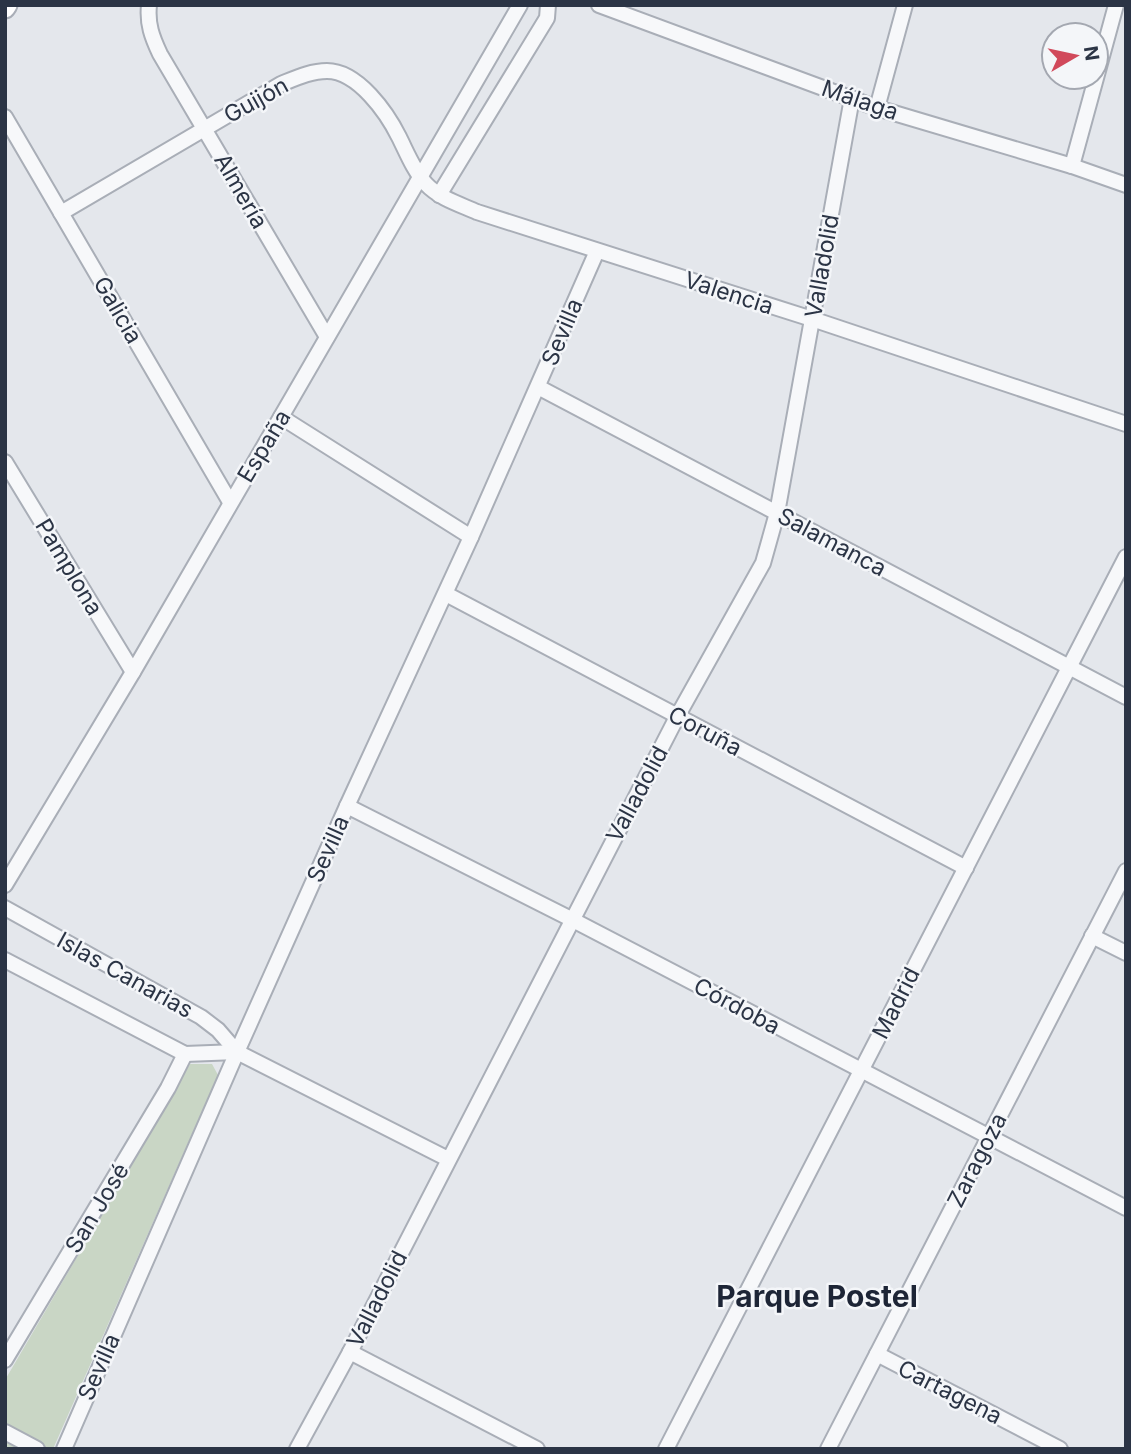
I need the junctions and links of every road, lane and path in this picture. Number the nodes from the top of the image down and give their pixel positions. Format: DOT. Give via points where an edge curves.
graph roads {
  1 [pos="149,5"];
  2 [pos="520,5"];
  3 [pos="548,5"];
  4 [pos="599,5"];
  5 [pos="905,5"];
  6 [pos="1116,5"];
  7 [pos="852,98"];
  8 [pos="877,108"];
  9 [pos="5,117"];
  10 [pos="204,128"];
  11 [pos="1072,166"];
  12 [pos="420,177"];
  13 [pos="1126,185"];
  14 [pos="439,195"];
  15 [pos="61,213"];
  16 [pos="597,251"];
  17 [pos="812,320"];
  18 [pos="327,337"];
  19 [pos="538,387"];
  20 [pos="281,417"];
  21 [pos="1126,424"];
  22 [pos="5,462"];
  23 [pos="230,502"];
  24 [pos="777,513"];
  25 [pos="471,537"];
  26 [pos="1126,557"];
  27 [pos="446,594"];
  28 [pos="1069,667"];
  29 [pos="133,672"];
  30 [pos="1126,697"];
  31 [pos="677,716"];
  32 [pos="347,806"];
  33 [pos="965,868"];
  34 [pos="1126,871"];
  35 [pos="5,885"];
  36 [pos="5,908"];
  37 [pos="571,919"];
  38 [pos="1092,936"];
  39 [pos="1126,953"];
  40 [pos="5,960"];
  41 [pos="237,1052"];
  42 [pos="185,1054"];
  43 [pos="861,1070"];
  44 [pos="988,1137"];
  45 [pos="448,1158"];
  46 [pos="1126,1208"];
  47 [pos="350,1352"];
  48 [pos="877,1354"];
  49 [pos="5,1360"];
  50 [pos="5,1432"];
  51 [pos="37,1449"];
  52 [pos="64,1449"];
  53 [pos="297,1449"];
  54 [pos="537,1449"];
  55 [pos="666,1449"];
  56 [pos="828,1449"];
  57 [pos="1060,1449"];
  1 -- 10 [label="street, Almería" via="151,35"];
  2 -- 12 [label="street, España"];
  3 -- 14 [label="street" via="547,18"];
  4 -- 7 [label="street, Málaga"];
  5 -- 8 [label="street"];
  6 -- 11 [label="street"];
  7 -- 8 [label="street, Málaga"];
  7 -- 17 [label="street, Valladolid"];
  8 -- 11 [label="street, Málaga"];
  9 -- 15 [label="street, Galicia"];
  10 -- 12 [label="street, Guijón" via="289,81 339,72 372,98 397,132"];
  10 -- 15 [label="street, Guijón"];
  10 -- 18 [label="street, Almería"];
  11 -- 13 [label="street, Málaga"];
  12 -- 14 [label="street, Valencia"];
  12 -- 18 [label="street, España"];
  14 -- 16 [label="street, Valencia"];
  15 -- 23 [label="street, Galicia"];
  16 -- 17 [label="street, Valencia"];
  16 -- 19 [label="street, Sevilla"];
  17 -- 21 [label="street, Valencia"];
  17 -- 24 [label="street, Valladolid"];
  18 -- 20 [label="street, España"];
  19 -- 24 [label="street, Salamanca"];
  19 -- 25 [label="street, Sevilla"];
  20 -- 23 [label="street, España"];
  20 -- 25 [label="street"];
  22 -- 29 [label="street, Pamplona"];
  23 -- 29 [label="street, España"];
  24 -- 28 [label="street, Salamanca"];
  24 -- 31 [label="street, Valladolid" via="763,563"];
  25 -- 27 [label="street, Sevilla"];
  26 -- 28 [label="street, Madrid"];
  27 -- 31 [label="street, Coruña"];
  27 -- 32 [label="street, Sevilla"];
  28 -- 30 [label="street, Salamanca"];
  28 -- 33 [label="street, Madrid"];
  29 -- 35 [label="street, España"];
  31 -- 33 [label="street, Coruña"];
  31 -- 37 [label="street, Valladolid"];
  32 -- 37 [label="street, Córdoba"];
  32 -- 41 [label="street, Sevilla"];
  33 -- 43 [label="street, Madrid"];
  34 -- 38 [label="street, Zaragoza"];
  36 -- 41 [label="street, Islas Canarias" via="201,1017"];
  37 -- 43 [label="street, Córdoba"];
  37 -- 45 [label="street, Valladolid"];
  38 -- 39 [label="street"];
  38 -- 44 [label="street, Zaragoza"];
  40 -- 42 [label="street, Islas Canarias"];
  41 -- 42 [label="street, Islas Canarias"];
  41 -- 45 [label="street, Islas Canarias"];
  41 -- 52 [label="street, Sevilla"];
  42 -- 49 [label="street, San José"];
  43 -- 44 [label="street, Córdoba"];
  43 -- 55 [label="street, Madrid"];
  44 -- 46 [label="street, Córdoba"];
  44 -- 48 [label="street, Zaragoza"];
  45 -- 47 [label="street, Valladolid"];
  47 -- 53 [label="street, Valladolid"];
  47 -- 54 [label="street"];
  48 -- 56 [label="street, Zaragoza"];
  48 -- 57 [label="street, Cartagena"];
  50 -- 51 [label="street"];
}
